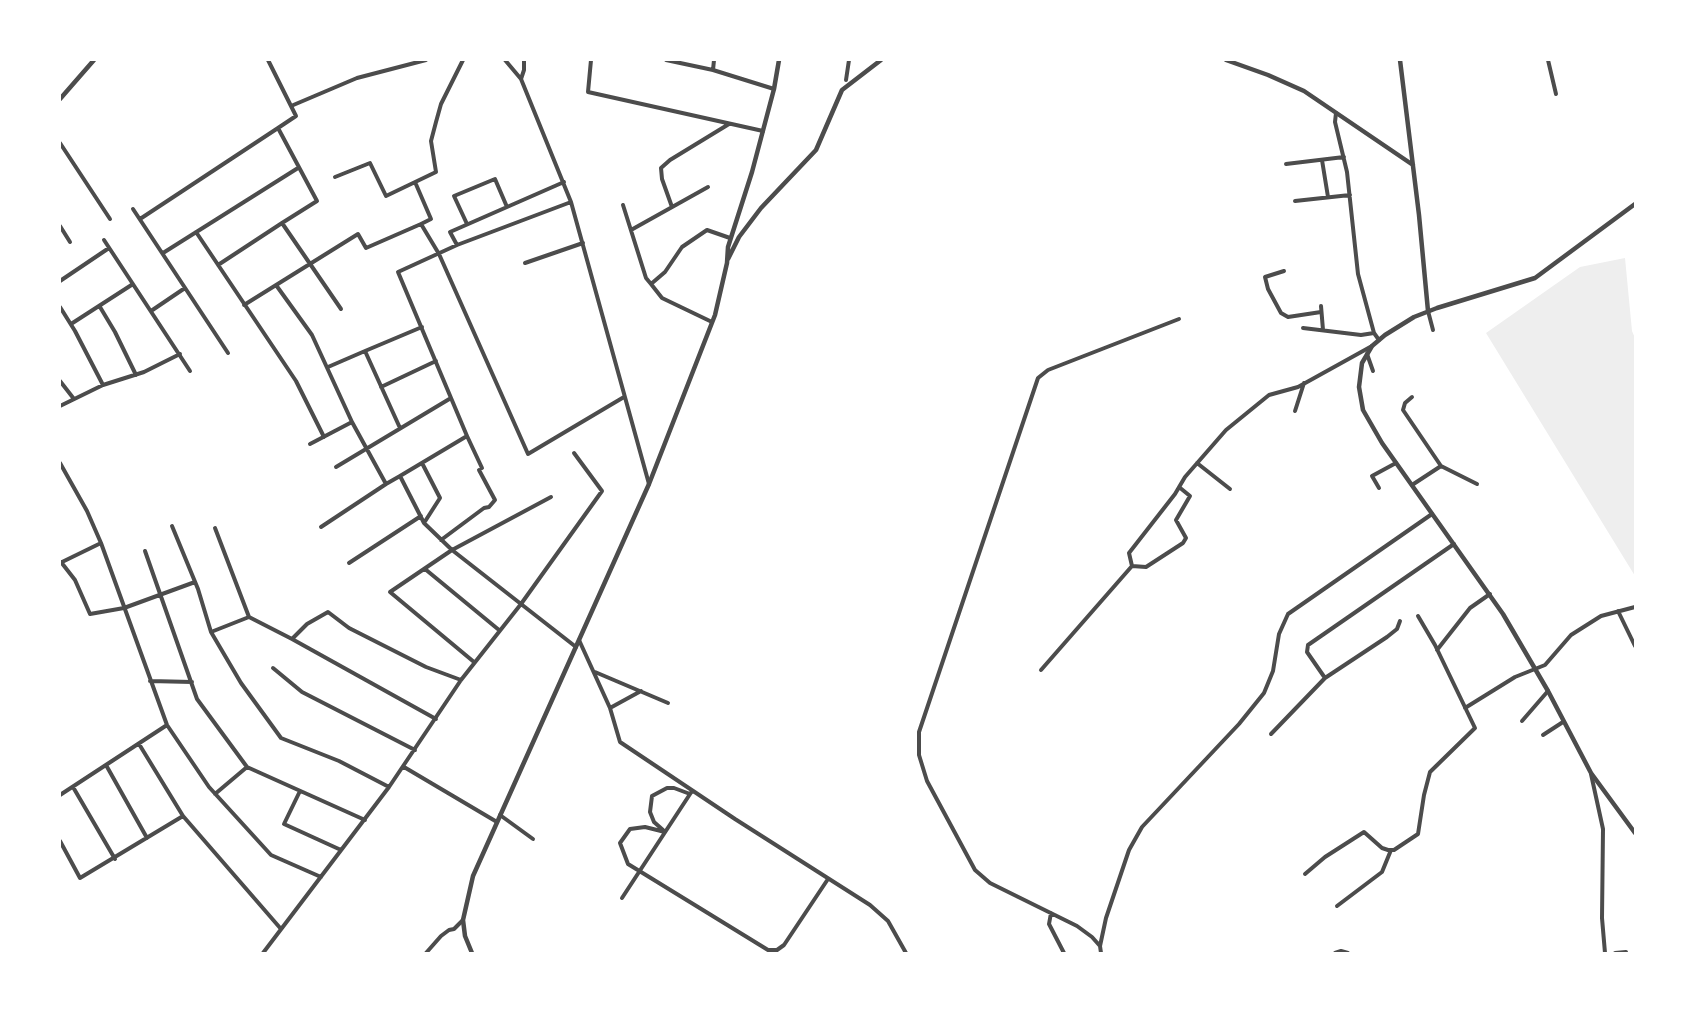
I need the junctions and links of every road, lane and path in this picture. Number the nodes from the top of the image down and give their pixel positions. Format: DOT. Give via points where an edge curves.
graph roads {
  1 [pos="94,60"];
  2 [pos="268,60"];
  3 [pos="426,60"];
  4 [pos="463,60"];
  5 [pos="504,60"];
  6 [pos="525,60"];
  7 [pos="591,60"];
  8 [pos="666,60"];
  9 [pos="714,60"];
  10 [pos="779,60"];
  11 [pos="850,60"];
  12 [pos="881,60"];
  13 [pos="1226,60"];
  14 [pos="1400,60"];
  15 [pos="1548,60"];
  16 [pos="713,70"];
  17 [pos="520,79"];
  18 [pos="846,80"];
  19 [pos="774,90"];
  20 [pos="1556,94"];
  21 [pos="60,99"];
  22 [pos="291,106"];
  23 [pos="1336,113"];
  24 [pos="729,124"];
  25 [pos="278,128"];
  26 [pos="762,132"];
  27 [pos="60,143"];
  28 [pos="1344,157"];
  29 [pos="1322,160"];
  30 [pos="1286,164"];
  31 [pos="1413,165"];
  32 [pos="298,168"];
  33 [pos="335,177"];
  34 [pos="415,182"];
  35 [pos="564,182"];
  36 [pos="708,187"];
  37 [pos="1350,195"];
  38 [pos="1328,197"];
  39 [pos="1295,201"];
  40 [pos="571,202"];
  41 [pos="1635,204"];
  42 [pos="623,205"];
  43 [pos="507,207"];
  44 [pos="672,207"];
  45 [pos="133,209"];
  46 [pos="110,219"];
  47 [pos="140,219"];
  48 [pos="282,223"];
  49 [pos="421,224"];
  50 [pos="466,224"];
  51 [pos="60,226"];
  52 [pos="631,230"];
  53 [pos="196,232"];
  54 [pos="730,238"];
  55 [pos="104,240"];
  56 [pos="70,242"];
  57 [pos="583,243"];
  58 [pos="457,245"];
  59 [pos="109,248"];
  60 [pos="163,253"];
  61 [pos="439,254"];
  62 [pos="525,263"];
  63 [pos="727,263"];
  64 [pos="309,264"];
  65 [pos="218,265"];
  66 [pos="1284,271"];
  67 [pos="60,280"];
  68 [pos="133,284"];
  69 [pos="651,284"];
  70 [pos="276,285"];
  71 [pos="185,288"];
  72 [pos="244,305"];
  73 [pos="1321,306"];
  74 [pos="60,307"];
  75 [pos="100,307"];
  76 [pos="341,309"];
  77 [pos="151,311"];
  78 [pos="1428,311"];
  79 [pos="1321,312"];
  80 [pos="1179,320"];
  81 [pos="712,322"];
  82 [pos="71,324"];
  83 [pos="422,327"];
  84 [pos="1303,328"];
  85 [pos="1323,330"];
  86 [pos="1433,330"];
  87 [pos="1374,333"];
  88 [pos="1379,340"];
  89 [pos="1372,346"];
  90 [pos="364,351"];
  91 [pos="228,353"];
  92 [pos="180,354"];
  93 [pos="1367,354"];
  94 [pos="436,361"];
  95 [pos="328,366"];
  96 [pos="190,371"];
  97 [pos="1373,371"];
  98 [pos="136,375"];
  99 [pos="60,381"];
  100 [pos="1304,383"];
  101 [pos="103,385"];
  102 [pos="381,387"];
  103 [pos="624,397"];
  104 [pos="1412,397"];
  105 [pos="451,398"];
  106 [pos="74,399"];
  107 [pos="60,406"];
  108 [pos="1295,411"];
  109 [pos="352,422"];
  110 [pos="400,428"];
  111 [pos="467,436"];
  112 [pos="324,437"];
  113 [pos="310,444"];
  114 [pos="366,449"];
  115 [pos="574,453"];
  116 [pos="60,463"];
  117 [pos="422,463"];
  118 [pos="1197,463"];
  119 [pos="1396,463"];
  120 [pos="1441,466"];
  121 [pos="336,467"];
  122 [pos="400,476"];
  123 [pos="386,484"];
  124 [pos="650,484"];
  125 [pos="1476,484"];
  126 [pos="1412,485"];
  127 [pos="1179,487"];
  128 [pos="1230,488"];
  129 [pos="1379,488"];
  130 [pos="551,496"];
  131 [pos="1432,514"];
  132 [pos="421,516"];
  133 [pos="424,523"];
  134 [pos="172,526"];
  135 [pos="321,527"];
  136 [pos="215,528"];
  137 [pos="441,540"];
  138 [pos="101,543"];
  139 [pos="1454,544"];
  140 [pos="452,550"];
  141 [pos="145,551"];
  142 [pos="61,562"];
  143 [pos="349,563"];
  144 [pos="1132,566"];
  145 [pos="426,569"];
  146 [pos="195,582"];
  147 [pos="1490,594"];
  148 [pos="162,595"];
  149 [pos="521,604"];
  150 [pos="1635,606"];
  151 [pos="124,608"];
  152 [pos="1618,611"];
  153 [pos="1418,616"];
  154 [pos="249,617"];
  155 [pos="1400,621"];
  156 [pos="499,630"];
  157 [pos="211,632"];
  158 [pos="292,639"];
  159 [pos="579,640"];
  160 [pos="1635,646"];
  161 [pos="576,647"];
  162 [pos="1437,650"];
  163 [pos="474,662"];
  164 [pos="273,668"];
  165 [pos="1041,670"];
  166 [pos="1536,670"];
  167 [pos="595,672"];
  168 [pos="1326,678"];
  169 [pos="461,680"];
  170 [pos="150,681"];
  171 [pos="192,682"];
  172 [pos="641,691"];
  173 [pos="1548,691"];
  174 [pos="668,703"];
  175 [pos="610,708"];
  176 [pos="1465,708"];
  177 [pos="436,719"];
  178 [pos="1522,721"];
  179 [pos="1563,722"];
  180 [pos="167,725"];
  181 [pos="1271,734"];
  182 [pos="1543,735"];
  183 [pos="139,744"];
  184 [pos="414,750"];
  185 [pos="106,765"];
  186 [pos="247,767"];
  187 [pos="404,767"];
  188 [pos="1591,773"];
  189 [pos="73,787"];
  190 [pos="389,787"];
  191 [pos="300,791"];
  192 [pos="691,793"];
  193 [pos="216,794"];
  194 [pos="60,796"];
  195 [pos="183,816"];
  196 [pos="500,816"];
  197 [pos="364,820"];
  198 [pos="497,822"];
  199 [pos="665,832"];
  200 [pos="1635,833"];
  201 [pos="147,838"];
  202 [pos="533,839"];
  203 [pos="60,841"];
  204 [pos="341,850"];
  205 [pos="1391,850"];
  206 [pos="115,859"];
  207 [pos="640,870"];
  208 [pos="1305,874"];
  209 [pos="321,877"];
  210 [pos="828,879"];
  211 [pos="622,898"];
  212 [pos="1337,906"];
  213 [pos="1052,913"];
  214 [pos="462,920"];
  215 [pos="281,929"];
  216 [pos="1100,946"];
  217 [pos="1626,952"];
  218 [pos="263,953"];
  219 [pos="426,953"];
  220 [pos="472,953"];
  221 [pos="906,953"];
  222 [pos="1064,953"];
  223 [pos="1101,953"];
  224 [pos="1335,953"];
  225 [pos="1348,953"];
  226 [pos="1605,953"];
  227 [pos="1615,953"];
  1 -- 21 [label="street"];
  2 -- 22 [label="street"];
  3 -- 22 [label="street" via="357,78"];
  4 -- 34 [label="street" via="441,104 436,122 432,141 436,172"];
  5 -- 17 [label="street"];
  6 -- 17 [label="street"];
  7 -- 24 [label="street" via="588,92"];
  8 -- 16 [label="street"];
  9 -- 16 [label="street"];
  10 -- 19 [label="street"];
  11 -- 18 [label="street"];
  12 -- 63 [label="street" via="842,90 816,150 761,208 739,237"];
  13 -- 23 [label="street" via="1304,91"];
  14 -- 31 [label="street"];
  15 -- 20 [label="street"];
  16 -- 19 [label="street"];
  17 -- 35 [label="street"];
  19 -- 26 [label="street"];
  22 -- 25 [label="street" via="296,116"];
  23 -- 28 [label="street" via="1335,122"];
  23 -- 31 [label="street"];
  24 -- 26 [label="street"];
  24 -- 44 [label="street" via="661,168"];
  25 -- 32 [label="street"];
  25 -- 47 [label="street"];
  26 -- 54 [label="street"];
  27 -- 46 [label="street"];
  28 -- 29 [label="street"];
  28 -- 37 [label="street"];
  29 -- 30 [label="street"];
  29 -- 38 [label="street"];
  31 -- 78 [label="street"];
  32 -- 48 [label="street" via="317,201"];
  32 -- 53 [label="street"];
  33 -- 34 [label="street" via="370,163 386,196"];
  34 -- 49 [label="street" via="431,218"];
  35 -- 40 [label="street"];
  35 -- 43 [label="street"];
  36 -- 44 [label="street"];
  37 -- 38 [label="street"];
  37 -- 87 [label="street" via="1354,254"];
  38 -- 39 [label="street"];
  40 -- 57 [label="street"];
  40 -- 58 [label="street"];
  41 -- 78 [label="street" via="1535,278"];
  42 -- 52 [label="street"];
  43 -- 50 [label="street"];
  43 -- 50 [label="street" via="494,179 454,196"];
  44 -- 52 [label="street"];
  45 -- 47 [label="street"];
  47 -- 60 [label="street"];
  48 -- 64 [label="street"];
  48 -- 65 [label="street"];
  49 -- 61 [label="street"];
  49 -- 64 [label="street" via="366,248 358,234"];
  50 -- 58 [label="street" via="450,232"];
  51 -- 56 [label="street"];
  52 -- 69 [label="street" via="646,278"];
  53 -- 60 [label="street"];
  53 -- 65 [label="street"];
  54 -- 63 [label="street"];
  54 -- 69 [label="street" via="707,230 682,246 665,272"];
  55 -- 59 [label="street"];
  57 -- 62 [label="street"];
  57 -- 103 [label="street"];
  58 -- 61 [label="street"];
  59 -- 67 [label="street"];
  59 -- 68 [label="street"];
  60 -- 71 [label="street"];
  61 -- 83 [label="street" via="398,272"];
  61 -- 103 [label="street" via="528,454"];
  63 -- 81 [label="street"];
  64 -- 70 [label="street"];
  64 -- 76 [label="street"];
  65 -- 72 [label="street"];
  66 -- 79 [label="street" via="1265,277 1281,313 1288,317"];
  68 -- 75 [label="street"];
  68 -- 77 [label="street"];
  69 -- 81 [label="street" via="662,298"];
  70 -- 72 [label="street"];
  70 -- 95 [label="street" via="312,335"];
  71 -- 77 [label="street"];
  71 -- 91 [label="street"];
  72 -- 112 [label="street" via="296,381"];
  73 -- 79 [label="street"];
  74 -- 82 [label="street"];
  75 -- 82 [label="street"];
  75 -- 98 [label="street"];
  77 -- 92 [label="street"];
  78 -- 86 [label="street"];
  78 -- 88 [label="street"];
  79 -- 85 [label="street"];
  80 -- 213 [label="street" via="1048,370 1038,378 919,732 919,755 927,781 975,870 990,883"];
  81 -- 124 [label="street"];
  82 -- 101 [label="street"];
  83 -- 90 [label="street"];
  83 -- 94 [label="street"];
  84 -- 85 [label="street"];
  85 -- 87 [label="street"];
  87 -- 88 [label="street"];
  88 -- 89 [label="street"];
  89 -- 93 [label="street"];
  89 -- 100 [label="street"];
  90 -- 95 [label="street"];
  90 -- 102 [label="street"];
  92 -- 96 [label="street"];
  92 -- 98 [label="street"];
  93 -- 97 [label="street"];
  93 -- 119 [label="street" via="1362,363 1359,388 1363,410"];
  94 -- 102 [label="street"];
  94 -- 105 [label="street"];
  95 -- 109 [label="street"];
  98 -- 101 [label="street"];
  99 -- 106 [label="street"];
  100 -- 108 [label="street"];
  100 -- 118 [label="street" via="1269,395 1254,405"];
  101 -- 106 [label="street"];
  102 -- 110 [label="street"];
  103 -- 124 [label="street"];
  104 -- 120 [label="street" via="1403,410"];
  105 -- 110 [label="street"];
  105 -- 111 [label="street"];
  106 -- 107 [label="street"];
  109 -- 112 [label="street"];
  109 -- 114 [label="street"];
  110 -- 114 [label="street"];
  111 -- 117 [label="street"];
  111 -- 137 [label="street" via="495,500"];
  112 -- 113 [label="street"];
  114 -- 121 [label="street"];
  114 -- 123 [label="street"];
  115 -- 149 [label="street" via="602,491"];
  116 -- 138 [label="street"];
  117 -- 122 [label="street"];
  117 -- 133 [label="street" via="440,498"];
  118 -- 127 [label="street"];
  118 -- 128 [label="street"];
  119 -- 126 [label="street"];
  119 -- 129 [label="street" via="1372,476"];
  120 -- 125 [label="street"];
  120 -- 126 [label="street"];
  122 -- 123 [label="street"];
  122 -- 132 [label="street"];
  123 -- 135 [label="street"];
  124 -- 159 [label="street"];
  126 -- 131 [label="street"];
  127 -- 144 [label="street" via="1129,553"];
  127 -- 144 [label="street" via="1190,496 1176,520 1186,538 1146,567"];
  130 -- 140 [label="street"];
  131 -- 139 [label="street"];
  131 -- 216 [label="street" via="1288,614 1282,623 1273,671 1264,693 1142,827 1129,850 1112,896"];
  132 -- 133 [label="street"];
  132 -- 143 [label="street"];
  133 -- 137 [label="street"];
  134 -- 146 [label="street"];
  136 -- 154 [label="street"];
  137 -- 140 [label="street"];
  138 -- 142 [label="street"];
  138 -- 151 [label="street"];
  139 -- 147 [label="street"];
  139 -- 168 [label="street" via="1308,645 1307,652"];
  140 -- 145 [label="street"];
  140 -- 149 [label="street"];
  141 -- 148 [label="street"];
  142 -- 151 [label="street" via="75,580 90,614"];
  144 -- 165 [label="street"];
  145 -- 156 [label="street"];
  145 -- 163 [label="street" via="390,592"];
  146 -- 148 [label="street"];
  146 -- 157 [label="street"];
  147 -- 162 [label="street" via="1470,608"];
  147 -- 166 [label="street"];
  148 -- 151 [label="street"];
  148 -- 171 [label="street"];
  149 -- 156 [label="street"];
  149 -- 161 [label="street"];
  150 -- 152 [label="street"];
  151 -- 170 [label="street"];
  152 -- 160 [label="street"];
  152 -- 166 [label="street" via="1601,616 1572,634 1551,661"];
  153 -- 162 [label="street"];
  154 -- 157 [label="street"];
  154 -- 158 [label="street"];
  155 -- 168 [label="street" via="1397,629 1387,637"];
  156 -- 163 [label="street"];
  157 -- 190 [label="street" via="241,683 281,738 339,761"];
  158 -- 169 [label="street" via="307,624 328,612 349,628 426,667"];
  158 -- 177 [label="street"];
  159 -- 161 [label="street"];
  159 -- 167 [label="street"];
  161 -- 196 [label="street"];
  162 -- 176 [label="street"];
  163 -- 169 [label="street"];
  164 -- 184 [label="street" via="302,692"];
  166 -- 173 [label="street"];
  166 -- 176 [label="street" via="1515,678"];
  167 -- 172 [label="street"];
  167 -- 175 [label="street"];
  168 -- 181 [label="street"];
  169 -- 177 [label="street"];
  170 -- 171 [label="street"];
  170 -- 180 [label="street"];
  171 -- 186 [label="street" via="198,699"];
  172 -- 174 [label="street"];
  172 -- 175 [label="street"];
  173 -- 178 [label="street"];
  173 -- 179 [label="street"];
  175 -- 192 [label="street" via="620,742"];
  176 -- 205 [label="street" via="1475,728 1430,772 1418,834"];
  177 -- 184 [label="street"];
  179 -- 182 [label="street"];
  179 -- 188 [label="street"];
  180 -- 183 [label="street"];
  180 -- 193 [label="street"];
  183 -- 185 [label="street"];
  183 -- 195 [label="street"];
  184 -- 187 [label="street"];
  185 -- 189 [label="street"];
  185 -- 201 [label="street"];
  186 -- 191 [label="street"];
  186 -- 193 [label="street"];
  187 -- 190 [label="street"];
  187 -- 198 [label="street"];
  188 -- 200 [label="street"];
  188 -- 226 [label="street" via="1603,829"];
  189 -- 194 [label="street"];
  189 -- 206 [label="street"];
  190 -- 197 [label="street"];
  191 -- 197 [label="street"];
  191 -- 204 [label="street" via="284,824"];
  192 -- 199 [label="street"];
  192 -- 199 [label="street" via="667,788 652,796 650,812 654,822"];
  192 -- 210 [label="street"];
  193 -- 209 [label="street" via="271,854"];
  195 -- 201 [label="street"];
  195 -- 215 [label="street"];
  196 -- 198 [label="street"];
  196 -- 202 [label="street"];
  197 -- 204 [label="street"];
  198 -- 214 [label="street" via="473,876"];
  199 -- 207 [label="street"];
  199 -- 207 [label="street" via="645,827 630,829 625,834 620,843 625,859"];
  201 -- 206 [label="street"];
  203 -- 206 [label="street" via="80,878"];
  204 -- 209 [label="street"];
  205 -- 208 [label="street" via="1382,848 1364,832"];
  205 -- 212 [label="street" via="1382,872"];
  207 -- 210 [label="street" via="772,951 784,945"];
  207 -- 211 [label="street"];
  209 -- 215 [label="street"];
  210 -- 221 [label="street" via="882,914 895,930"];
  213 -- 216 [label="street" via="1086,932"];
  213 -- 222 [label="street" via="1049,924"];
  214 -- 219 [label="street"];
  214 -- 220 [label="street"];
  215 -- 218 [label="street"];
  216 -- 223 [label="street"];
  217 -- 227 [label="street"];
  224 -- 225 [label="street"];
}
